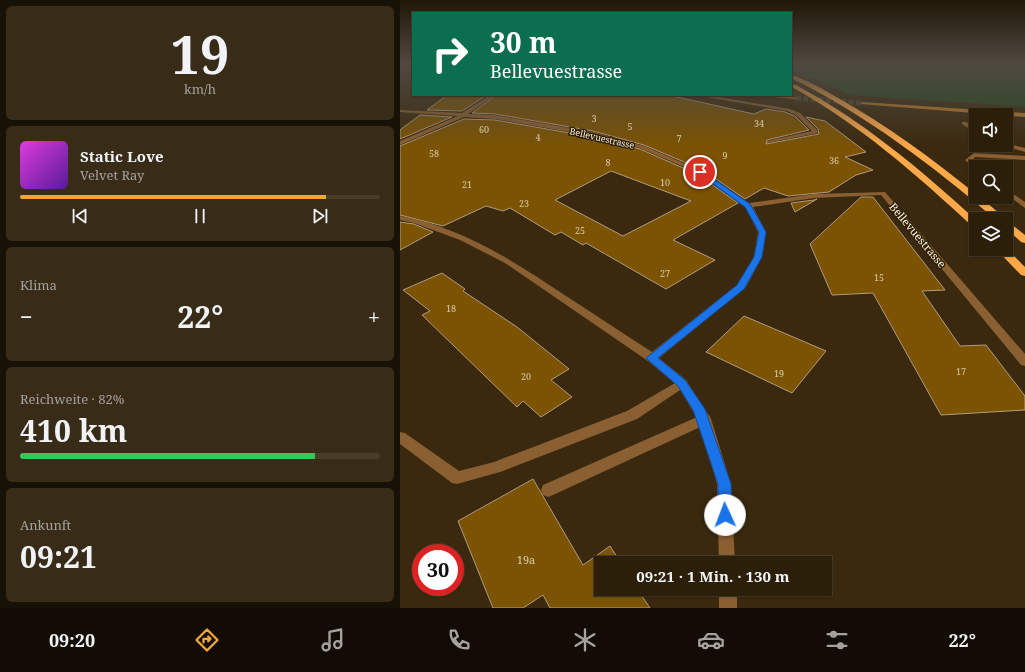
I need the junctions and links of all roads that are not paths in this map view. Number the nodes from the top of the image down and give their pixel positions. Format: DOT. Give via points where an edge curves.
graph roads {
  1 [pos="804,91"];
  2 [pos="821,91"];
  3 [pos="492,96"];
  4 [pos="704,96"];
  5 [pos="768,96"];
  6 [pos="796,98"];
  7 [pos="862,103"];
  8 [pos="400,111"];
  9 [pos="466,114"];
  10 [pos="1025,115"];
  11 [pos="964,124"];
  12 [pos="969,127"];
  13 [pos="769,142"];
  14 [pos="400,143"];
  15 [pos="1013,147"];
  16 [pos="1025,150"];
  17 [pos="1025,158"];
  18 [pos="969,161"];
  19 [pos="1013,197"];
  20 [pos="748,205"];
  21 [pos="1025,206"];
  22 [pos="993,212"];
  23 [pos="400,218"];
  24 [pos="969,219"];
  25 [pos="1013,230"];
  26 [pos="1025,240"];
  27 [pos="1008,256"];
  28 [pos="1025,273"];
  29 [pos="652,358"];
  30 [pos="1025,362"];
  31 [pos="682,383"];
  32 [pos="704,419"];
  33 [pos="400,437"];
  34 [pos="548,490"];
  35 [pos="727,556"];
  36 [pos="728,596"];
  37 [pos="728,608"];
  1 -- 24 [label="highway" via="874,137 919,173"];
  2 -- 22 [label="highway" via="895,135"];
  3 -- 9 [label="street"];
  4 -- 13 [label="street" via="788,110 798,114 815,131"];
  5 -- 6 [label="street"];
  7 -- 10 [label="street"];
  8 -- 9 [label="street, Bellevuestrasse"];
  9 -- 14 [label="street"];
  9 -- 20 [label="street, Bellevuestrasse" via="593,134 642,147 700,172"];
  11 -- 12 [label="street"];
  15 -- 16 [label="street"];
  17 -- 18 [label="street" via="980,154 970,157"];
  19 -- 21 [label="street"];
  20 -- 29 [label="street, Bellevuestrasse" via="762,232 758,257 741,287"];
  20 -- 30 [label="street, Bellevuestrasse" via="814,196 883,193"];
  23 -- 29 [label="street" via="463,238 508,261"];
  25 -- 26 [label="highway"];
  27 -- 28 [label="highway"];
  29 -- 31 [label="street"];
  31 -- 32 [label="street"];
  31 -- 33 [label="street" via="632,415 496,468 457,478"];
  32 -- 34 [label="street"];
  32 -- 35 [label="street" via="724,484"];
  36 -- 37 [label="street"];
}
